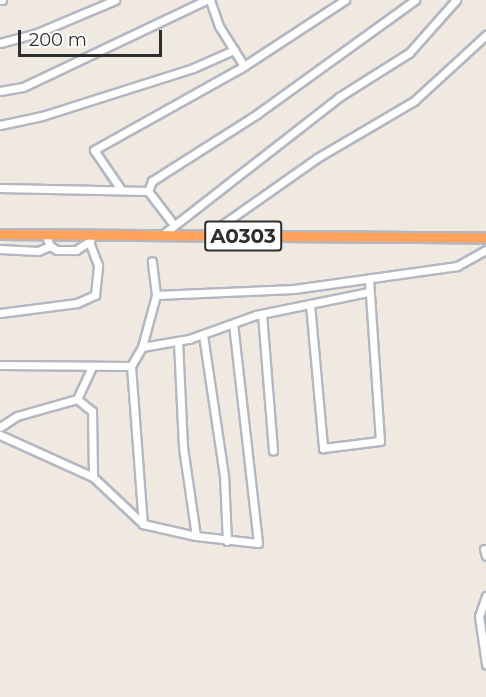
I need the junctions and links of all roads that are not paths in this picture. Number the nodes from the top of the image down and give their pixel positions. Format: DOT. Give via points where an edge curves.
graph roads {
  1 [pos="115,0"];
  2 [pos="208,0"];
  3 [pos="345,0"];
  4 [pos="415,0"];
  5 [pos="456,0"];
  6 [pos="486,35"];
  7 [pos="0,43"];
  8 [pos="234,50"];
  9 [pos="244,66"];
  10 [pos="0,90"];
  11 [pos="0,125"];
  12 [pos="0,188"];
  13 [pos="120,188"];
  14 [pos="148,191"];
  15 [pos="174,225"];
  16 [pos="0,234"];
  17 [pos="45,234"];
  18 [pos="162,235"];
  19 [pos="207,236"];
  20 [pos="486,237"];
  21 [pos="90,239"];
  22 [pos="50,246"];
  23 [pos="0,249"];
  24 [pos="486,250"];
  25 [pos="152,261"];
  26 [pos="369,278"];
  27 [pos="368,292"];
  28 [pos="156,295"];
  29 [pos="310,304"];
  30 [pos="0,313"];
  31 [pos="262,314"];
  32 [pos="233,324"];
  33 [pos="203,335"];
  34 [pos="178,341"];
  35 [pos="142,347"];
  36 [pos="0,365"];
  37 [pos="131,366"];
  38 [pos="92,367"];
  39 [pos="77,399"];
  40 [pos="0,427"];
  41 [pos="0,435"];
  42 [pos="273,451"];
  43 [pos="93,477"];
  44 [pos="143,524"];
  45 [pos="196,536"];
  46 [pos="227,541"];
  47 [pos="486,597"];
  48 [pos="486,664"];
  1 -- 7 [label="street" via="37,33"];
  2 -- 8 [label="street"];
  2 -- 10 [label="street" via="23,87"];
  3 -- 9 [label="street"];
  4 -- 14 [label="street" via="258,114 152,181"];
  5 -- 15 [label="street" via="409,53 339,97"];
  6 -- 19 [label="street" via="414,101 316,158"];
  8 -- 9 [label="street"];
  8 -- 11 [label="street" via="193,68 42,116"];
  9 -- 13 [label="street" via="94,150"];
  12 -- 13 [label="street"];
  13 -- 14 [label="street"];
  14 -- 15 [label="street"];
  15 -- 18 [label="street"];
  16 -- 17 [label="highway, A0303"];
  17 -- 21 [label="highway, A0303"];
  17 -- 22 [label="street"];
  18 -- 19 [label="highway, A0303"];
  18 -- 21 [label="highway, A0303"];
  19 -- 20 [label="highway, A0303"];
  21 -- 22 [label="street" via="76,249"];
  21 -- 30 [label="street" via="98,265 95,295 77,303"];
  22 -- 23 [label="street" via="38,251"];
  24 -- 26 [label="street" via="457,266"];
  25 -- 28 [label="street"];
  26 -- 27 [label="street"];
  26 -- 28 [label="street" via="294,289"];
  27 -- 29 [label="street"];
  27 -- 29 [label="street" via="380,441 323,448"];
  28 -- 35 [label="street"];
  29 -- 31 [label="street"];
  31 -- 32 [label="street"];
  31 -- 42 [label="street"];
  32 -- 33 [label="street"];
  32 -- 46 [label="street" via="258,543"];
  33 -- 34 [label="street"];
  33 -- 46 [label="street" via="224,475"];
  34 -- 35 [label="street"];
  34 -- 45 [label="street" via="183,447"];
  35 -- 37 [label="street"];
  36 -- 38 [label="street"];
  37 -- 38 [label="street"];
  37 -- 44 [label="street"];
  38 -- 39 [label="street"];
  39 -- 40 [label="street" via="17,416"];
  39 -- 43 [label="street" via="92,411"];
  41 -- 43 [label="street"];
  43 -- 44 [label="street"];
  44 -- 45 [label="street"];
  45 -- 46 [label="street"];
  47 -- 48 [label="street" via="479,616"];
}
